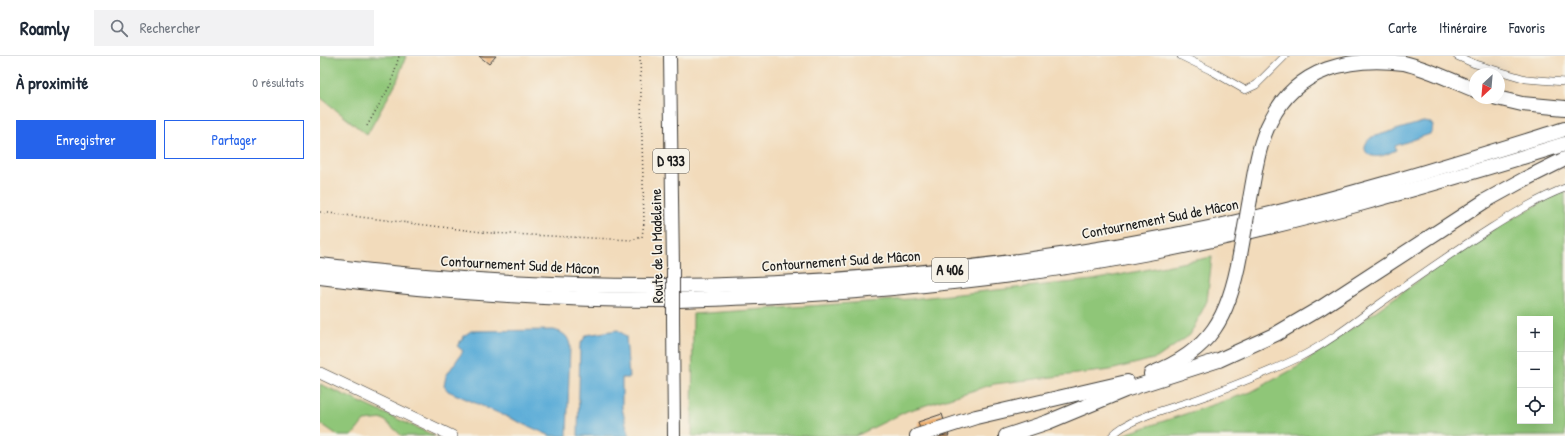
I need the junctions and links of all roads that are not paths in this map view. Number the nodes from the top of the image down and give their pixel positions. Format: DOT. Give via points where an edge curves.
graph roads {
  1 [pos="670,56"];
  2 [pos="1181,56"];
  3 [pos="1285,56"];
  4 [pos="1457,56"];
  5 [pos="1565,82"];
  6 [pos="1469,88"];
  7 [pos="1505,100"];
  8 [pos="1565,108"];
  9 [pos="1565,129"];
  10 [pos="1565,144"];
  11 [pos="1565,159"];
  12 [pos="1565,188"];
  13 [pos="320,265"];
  14 [pos="320,277"];
  15 [pos="320,372"];
  16 [pos="452,436"];
  17 [pos="674,436"];
  18 [pos="917,436"];
  19 [pos="1006,436"];
  20 [pos="1112,436"];
  1 -- 17 [label="main road, Route de la Madeleine / D 933, bridge"];
  2 -- 3 [label="street" via="1245,90 1256,85"];
  4 -- 5 [label="street" via="1526,79"];
  6 -- 18 [label="highway, bridge" via="1416,66 1360,58 1326,67 1306,78 1282,101 1262,142 1230,298 1219,322 1200,346 1176,363 1128,382 976,417"];
  7 -- 8 [label="highway" via="1530,106"];
  9 -- 13 [label="highway, Contournement Sud de Mâcon / A 406" via="1374,187 1231,223 1089,251 953,270 798,282 677,287 504,282"];
  10 -- 14 [label="highway, Contournement Sud de Mâcon / A 406" via="1367,202 1214,239 1096,262 932,285 806,295 670,300 496,294 392,286"];
  11 -- 19 [label="highway" via="1485,201 1276,334 1219,360 1125,390 1048,422"];
  12 -- 20 [label="street" via="1515,213 1442,258 1341,332 1300,357 1254,378 1136,420"];
  15 -- 16 [label="main road"];
}
